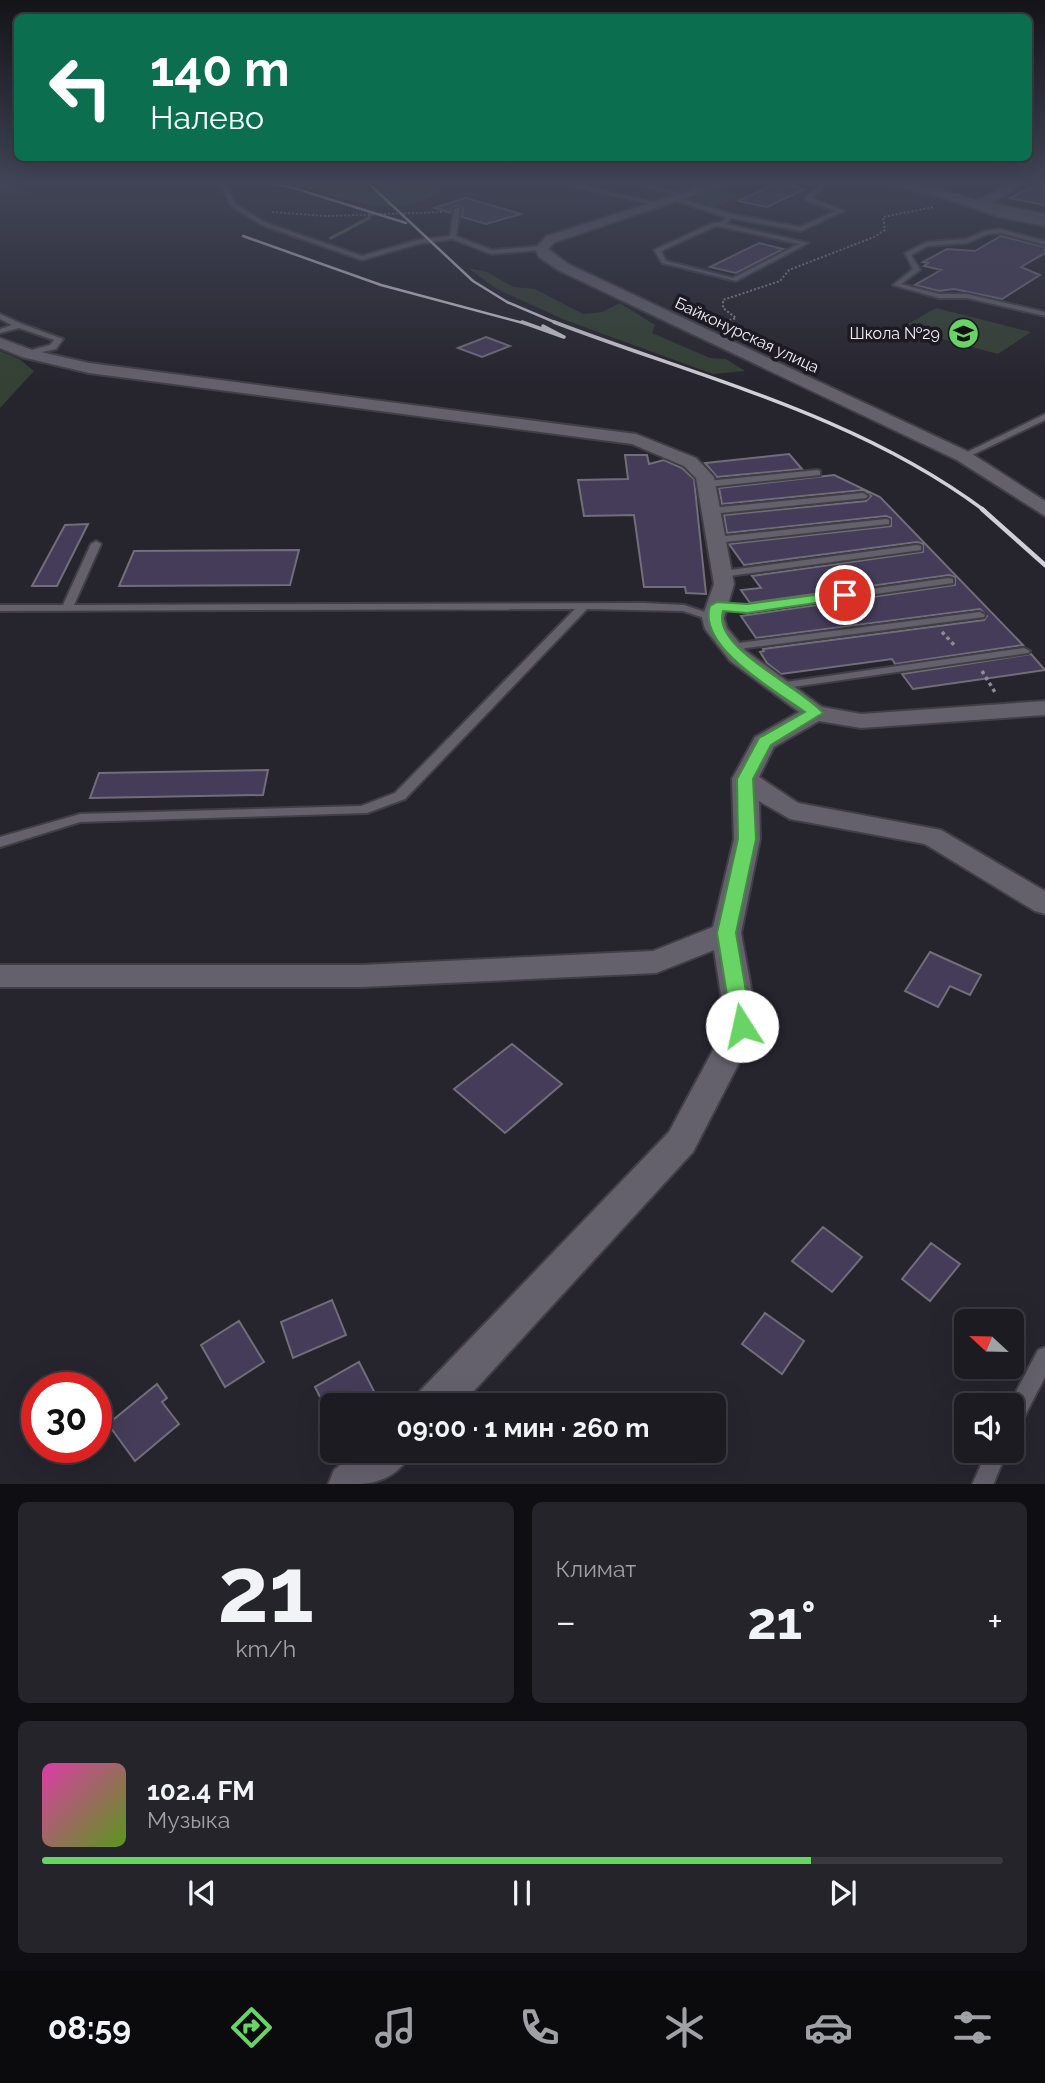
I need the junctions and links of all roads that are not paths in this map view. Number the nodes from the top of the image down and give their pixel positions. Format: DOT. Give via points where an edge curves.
graph roads {
  1 [pos="337,249"];
  2 [pos="392,249"];
  3 [pos="484,249"];
  4 [pos="525,249"];
  5 [pos="542,249"];
  6 [pos="659,249"];
  7 [pos="793,249"];
  8 [pos="916,249"];
  9 [pos="1045,314"];
  10 [pos="0,316"];
  11 [pos="19,326"];
  12 [pos="0,331"];
  13 [pos="0,343"];
  14 [pos="27,354"];
  15 [pos="1045,417"];
  16 [pos="963,456"];
  17 [pos="817,473"];
  18 [pos="708,484"];
  19 [pos="863,496"];
  20 [pos="1045,510"];
  21 [pos="711,511"];
  22 [pos="886,522"];
  23 [pos="716,540"];
  24 [pos="96,544"];
  25 [pos="916,548"];
  26 [pos="722,574"];
  27 [pos="949,581"];
  28 [pos="584,606"];
  29 [pos="0,608"];
  30 [pos="67,608"];
  31 [pos="715,612"];
  32 [pos="980,615"];
  33 [pos="731,647"];
  34 [pos="1024,651"];
  35 [pos="779,686"];
  36 [pos="1045,708"];
  37 [pos="816,713"];
  38 [pos="745,779"];
  39 [pos="0,842"];
  40 [pos="1045,904"];
  41 [pos="726,933"];
  42 [pos="0,976"];
  43 [pos="1045,1357"];
  44 [pos="445,1393"];
  45 [pos="1024,1397"];
  46 [pos="385,1463"];
  47 [pos="992,1463"];
  48 [pos="351,1484"];
  49 [pos="982,1484"];
  1 -- 2 [label="lane" via="362,258"];
  3 -- 4 [label="lane"];
  5 -- 16 [label="street, Байконурская улица" via="563,267"];
  6 -- 7 [label="lane" via="664,261 734,280"];
  8 -- 9 [label="lane" via="907,254 917,270 896,285"];
  10 -- 11 [label="lane"];
  11 -- 12 [label="lane"];
  11 -- 14 [label="lane" via="58,339 53,347"];
  13 -- 14 [label="street"];
  14 -- 18 [label="street" via="89,368 636,439 690,462"];
  15 -- 16 [label="lane"];
  16 -- 20 [label="street, Байконурская улица"];
  17 -- 18 [label="lane"];
  18 -- 21 [label="street"];
  19 -- 21 [label="lane"];
  21 -- 23 [label="street"];
  22 -- 23 [label="lane"];
  23 -- 26 [label="street"];
  24 -- 30 [label="lane"];
  25 -- 26 [label="lane"];
  26 -- 31 [label="street" via="724,584"];
  27 -- 31 [label="lane"];
  28 -- 30 [label="lane"];
  28 -- 31 [label="lane"];
  28 -- 39 [label="lane" via="400,796 362,810 80,818"];
  29 -- 30 [label="lane"];
  31 -- 33 [label="street" via="716,629"];
  32 -- 33 [label="lane"];
  33 -- 35 [label="street"];
  34 -- 35 [label="lane"];
  35 -- 37 [label="street"];
  36 -- 37 [label="street" via="861,721"];
  37 -- 38 [label="street" via="764,742"];
  38 -- 40 [label="street" via="790,810 932,836"];
  38 -- 41 [label="street" via="747,839"];
  41 -- 42 [label="street" via="656,961 362,976"];
  41 -- 44 [label="street" via="742,1026 681,1142"];
  43 -- 45 [label="lane"];
  46 -- 48 [label="street"];
  47 -- 49 [label="lane"];
}
